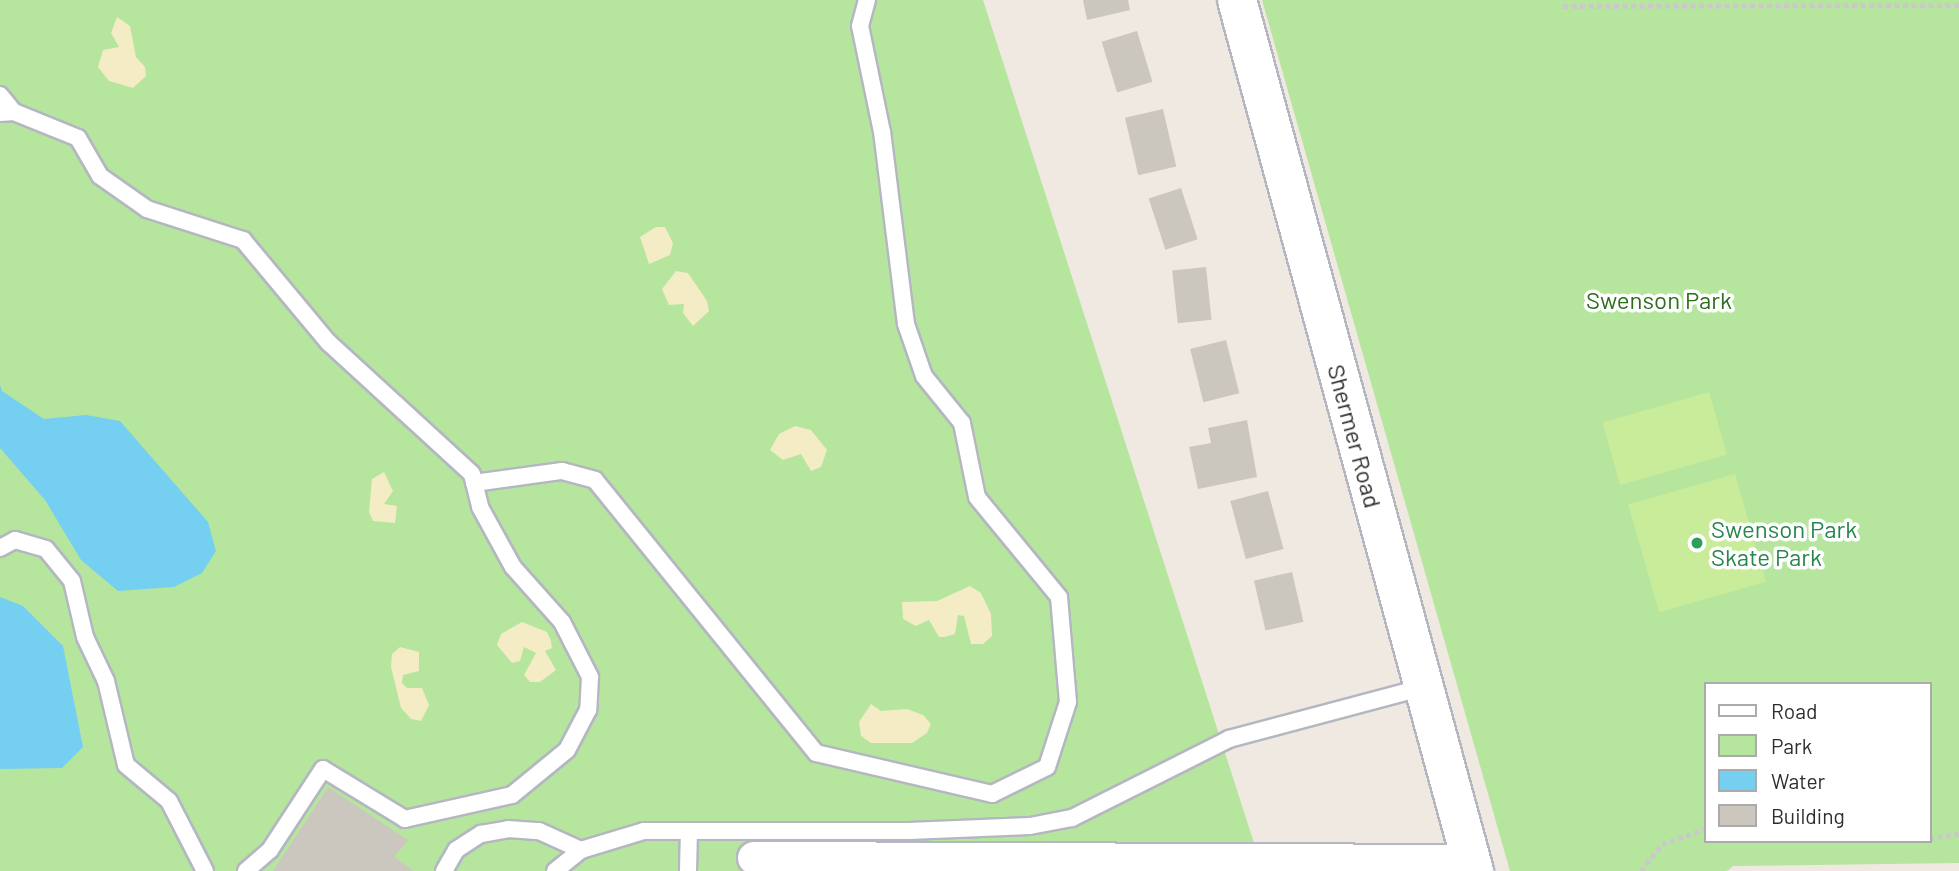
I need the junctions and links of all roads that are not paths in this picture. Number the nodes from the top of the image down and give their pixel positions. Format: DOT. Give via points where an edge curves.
graph roads {
  1 [pos="867,0"];
  2 [pos="1237,0"];
  3 [pos="0,94"];
  4 [pos="7,113"];
  5 [pos="474,483"];
  6 [pos="0,548"];
  7 [pos="1424,687"];
  8 [pos="689,831"];
  9 [pos="581,850"];
  10 [pos="754,858"];
  11 [pos="987,866"];
  12 [pos="1473,866"];
  13 [pos="205,871"];
  14 [pos="246,871"];
  15 [pos="444,871"];
  16 [pos="555,871"];
  17 [pos="688,871"];
  1 -- 5 [label="lane" via="860,26 882,132 906,324 924,376 962,423 977,497 1059,597 1068,702 1047,768 992,794 816,753 595,480 562,471"];
  2 -- 7 [label="main road, Shermer Road"];
  3 -- 4 [label="lane"];
  4 -- 5 [label="lane" via="78,138 100,176 147,209 243,240 328,342 472,474"];
  5 -- 14 [label="lane" via="480,507 513,567 562,622 590,677 588,710 567,750 512,795 405,819 323,769 270,850"];
  6 -- 13 [label="lane" via="15,540 46,549 72,581 85,637 106,681 126,765 169,800"];
  7 -- 8 [label="lane" via="1229,739 1072,818 1030,826"];
  7 -- 12 [label="main road, Shermer Road"];
  8 -- 9 [label="lane" via="644,831"];
  8 -- 17 [label="lane"];
  9 -- 15 [label="lane" via="540,831 508,829 481,834 464,844"];
  9 -- 16 [label="lane"];
  10 -- 11 [label="street"];
  11 -- 12 [label="street"];
}
